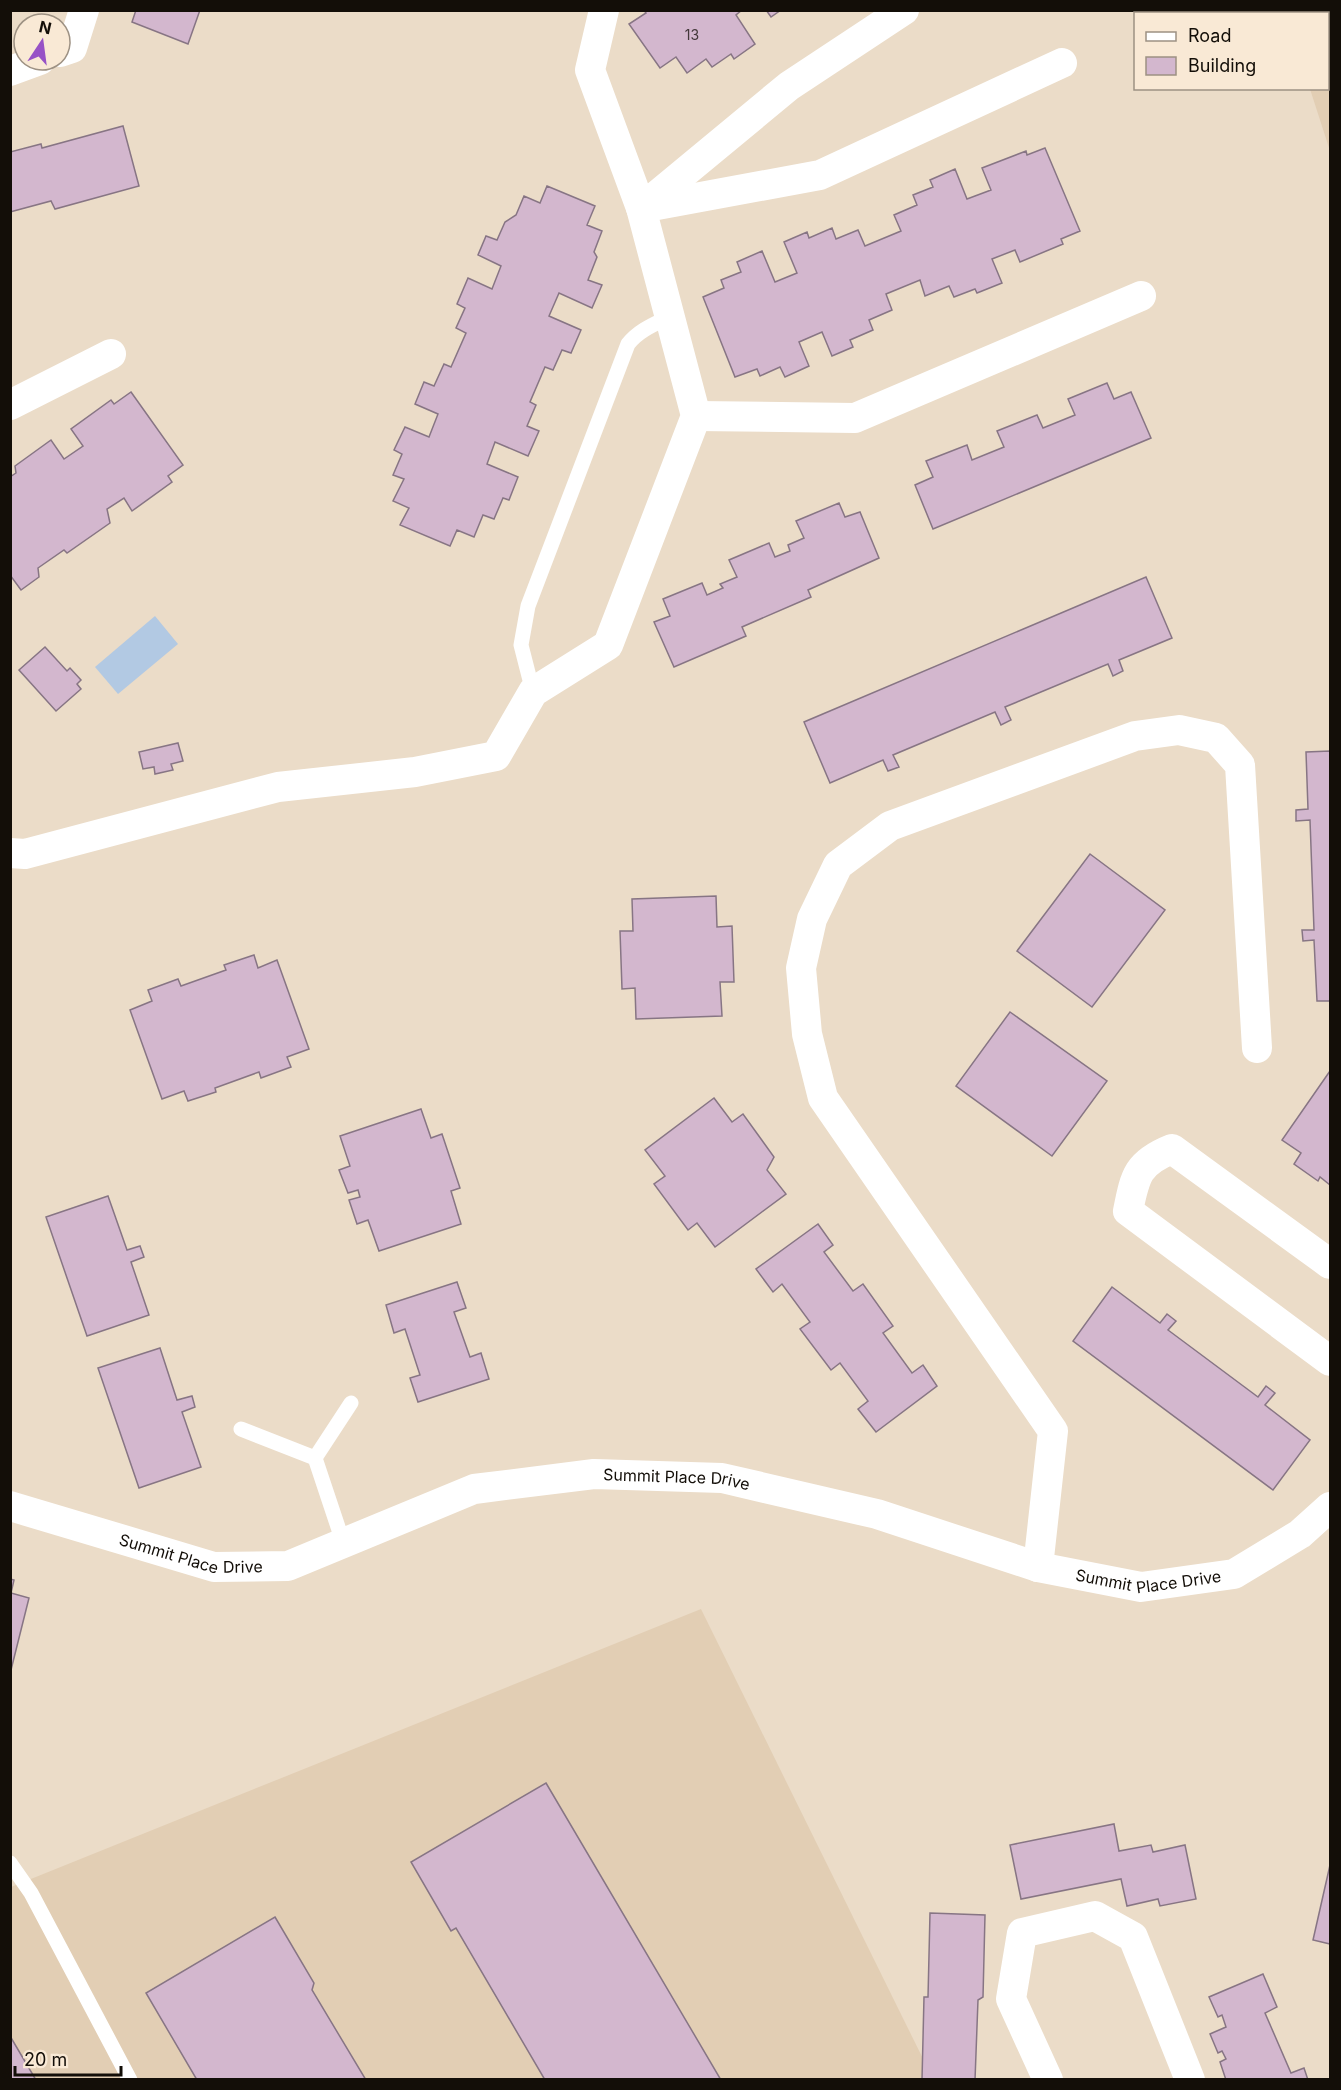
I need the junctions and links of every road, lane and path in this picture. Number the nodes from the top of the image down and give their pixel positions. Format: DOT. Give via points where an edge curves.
graph roads {
  1 [pos="84,10"];
  2 [pos="604,10"];
  3 [pos="904,10"];
  4 [pos="72,48"];
  5 [pos="1062,63"];
  6 [pos="641,208"];
  7 [pos="1141,296"];
  8 [pos="671,316"];
  9 [pos="111,354"];
  10 [pos="10,405"];
  11 [pos="696,416"];
  12 [pos="533,692"];
  13 [pos="10,853"];
  14 [pos="1257,1048"];
  15 [pos="1330,1264"];
  16 [pos="1330,1361"];
  17 [pos="351,1403"];
  18 [pos="241,1430"];
  19 [pos="315,1458"];
  20 [pos="10,1506"];
  21 [pos="1330,1507"];
  22 [pos="344,1542"];
  23 [pos="1038,1568"];
  24 [pos="10,1863"];
  25 [pos="130,2079"];
  26 [pos="1048,2079"];
  27 [pos="1190,2079"];
  1 -- 4 [label="street"];
  2 -- 6 [label="street" via="590,70"];
  3 -- 6 [label="street" via="789,86"];
  5 -- 6 [label="street" via="820,175"];
  6 -- 8 [label="street"];
  7 -- 11 [label="street" via="855,418"];
  8 -- 11 [label="street"];
  8 -- 12 [label="lane" via="645,329 628,344 528,606 521,645"];
  9 -- 10 [label="street"];
  11 -- 12 [label="street" via="608,645"];
  12 -- 13 [label="street" via="496,756 415,772 278,787 25,854"];
  14 -- 23 [label="street" via="1240,765 1216,738 1179,730 1135,736 890,826 838,865 812,919 801,968 807,1034 823,1098 1053,1431"];
  15 -- 16 [label="street" via="1172,1149 1151,1158 1134,1181 1128,1211"];
  17 -- 19 [label="lane"];
  18 -- 19 [label="lane"];
  19 -- 22 [label="lane"];
  20 -- 22 [label="street, Summit Place Drive" via="214,1567 288,1566"];
  21 -- 23 [label="street, Summit Place Drive" via="1299,1534 1234,1574 1141,1587"];
  22 -- 23 [label="street, Summit Place Drive" via="474,1489 594,1474 722,1478 877,1514"];
  24 -- 25 [label="lane" via="31,1893"];
  26 -- 27 [label="street" via="1011,1999 1022,1933 1095,1916 1133,1937"];
}
